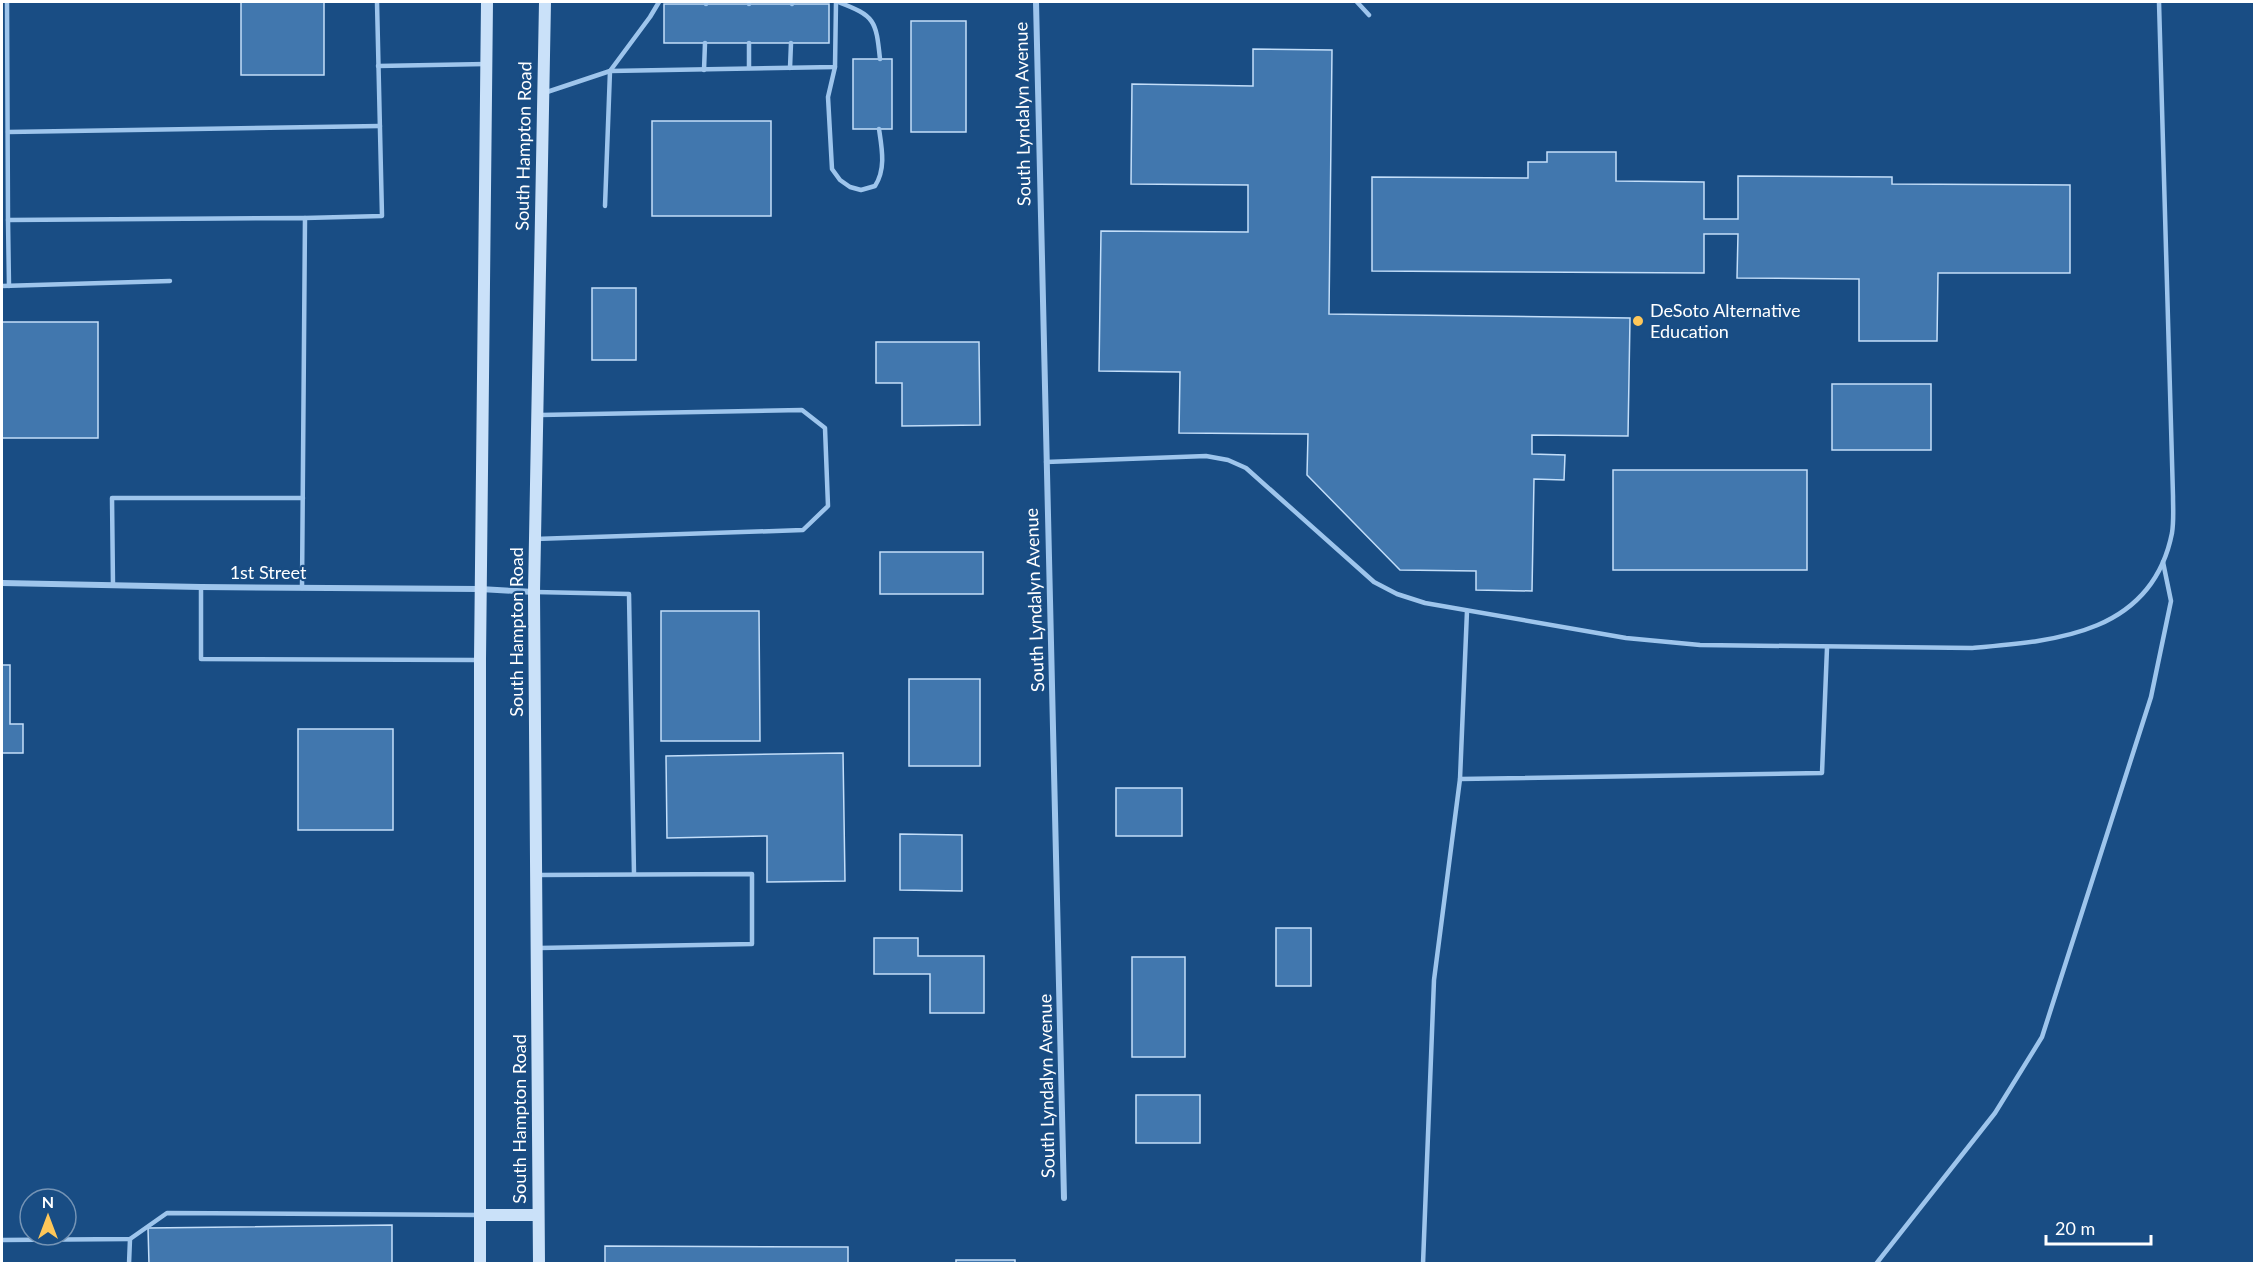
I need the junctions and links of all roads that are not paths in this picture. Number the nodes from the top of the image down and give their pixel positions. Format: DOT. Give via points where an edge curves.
graph roads {
  1 [pos="7,2"];
  2 [pos="377,2"];
  3 [pos="487,2"];
  4 [pos="545,2"];
  5 [pos="659,2"];
  6 [pos="837,2"];
  7 [pos="1036,2"];
  8 [pos="1357,2"];
  9 [pos="2160,2"];
  10 [pos="1369,15"];
  11 [pos="705,43"];
  12 [pos="749,43"];
  13 [pos="791,43"];
  14 [pos="880,59"];
  15 [pos="486,64"];
  16 [pos="378,66"];
  17 [pos="835,67"];
  18 [pos="749,68"];
  19 [pos="790,68"];
  20 [pos="704,70"];
  21 [pos="610,71"];
  22 [pos="543,94"];
  23 [pos="380,126"];
  24 [pos="879,129"];
  25 [pos="8,132"];
  26 [pos="605,206"];
  27 [pos="305,218"];
  28 [pos="8,220"];
  29 [pos="170,281"];
  30 [pos="2,286"];
  31 [pos="9,286"];
  32 [pos="537,415"];
  33 [pos="1046,462"];
  34 [pos="303,498"];
  35 [pos="535,539"];
  36 [pos="2163,562"];
  37 [pos="2,583"];
  38 [pos="113,585"];
  39 [pos="201,587"];
  40 [pos="302,588"];
  41 [pos="480,589"];
  42 [pos="534,592"];
  43 [pos="1467,611"];
  44 [pos="1827,648"];
  45 [pos="480,660"];
  46 [pos="1460,779"];
  47 [pos="634,874"];
  48 [pos="536,875"];
  49 [pos="537,948"];
  50 [pos="1064,1198"];
  51 [pos="480,1215"];
  52 [pos="538,1215"];
  53 [pos="130,1239"];
  54 [pos="2,1240"];
  55 [pos="129,1263"];
  56 [pos="480,1263"];
  57 [pos="538,1263"];
  58 [pos="1423,1263"];
  59 [pos="1876,1263"];
  1 -- 25 [label="lane"];
  2 -- 16 [label="lane"];
  3 -- 15 [label="main road, South Hampton Road"];
  4 -- 22 [label="main road, South Hampton Road"];
  5 -- 21 [label="lane"];
  6 -- 14 [label="lane" via="867,14 877,32"];
  6 -- 17 [label="lane"];
  7 -- 33 [label="street, South Lyndalyn Avenue"];
  8 -- 10 [label="lane"];
  9 -- 36 [label="lane" via="2173,496 2172,532"];
  11 -- 20 [label="lane"];
  12 -- 18 [label="lane"];
  13 -- 19 [label="lane"];
  15 -- 16 [label="lane"];
  15 -- 41 [label="main road, South Hampton Road"];
  16 -- 23 [label="lane"];
  17 -- 19 [label="lane"];
  17 -- 24 [label="lane" via="828,97 832,169 850,187 861,190 875,186 880,177 883,155"];
  18 -- 19 [label="lane"];
  18 -- 20 [label="lane"];
  20 -- 21 [label="lane"];
  21 -- 22 [label="lane"];
  21 -- 26 [label="lane"];
  22 -- 32 [label="main road, South Hampton Road"];
  23 -- 25 [label="lane"];
  23 -- 27 [label="lane" via="382,216"];
  25 -- 28 [label="lane"];
  27 -- 28 [label="lane"];
  27 -- 34 [label="lane"];
  28 -- 31 [label="lane"];
  29 -- 31 [label="lane"];
  30 -- 31 [label="lane"];
  32 -- 35 [label="main road, South Hampton Road"];
  32 -- 35 [label="lane" via="802,410 825,428 828,506 803,530"];
  33 -- 43 [label="lane" via="1206,456 1228,460 1246,468 1374,582 1396,594"];
  33 -- 50 [label="street, South Lyndalyn Avenue"];
  34 -- 38 [label="lane" via="112,498"];
  34 -- 40 [label="lane"];
  35 -- 42 [label="main road, South Hampton Road"];
  36 -- 44 [label="lane" via="2147,588 2123,612 2095,628 2059,638 1972,648"];
  36 -- 59 [label="lane" via="2171,601 2151,697 2042,1037 1995,1113"];
  37 -- 38 [label="street, 1st Street"];
  38 -- 39 [label="street, 1st Street"];
  39 -- 40 [label="street, 1st Street"];
  39 -- 45 [label="lane" via="201,659"];
  40 -- 41 [label="street, 1st Street"];
  41 -- 42 [label="street, 1st Street"];
  41 -- 45 [label="main road, South Hampton Road"];
  42 -- 47 [label="lane" via="629,594"];
  42 -- 48 [label="main road, South Hampton Road"];
  43 -- 44 [label="lane" via="1626,638 1700,645"];
  43 -- 46 [label="lane"];
  44 -- 46 [label="lane" via="1822,773"];
  45 -- 51 [label="main road, South Hampton Road"];
  46 -- 58 [label="lane" via="1434,980"];
  47 -- 48 [label="lane"];
  47 -- 49 [label="lane" via="752,874 752,944"];
  48 -- 49 [label="main road, South Hampton Road"];
  49 -- 52 [label="main road, South Hampton Road"];
  51 -- 52 [label="main road"];
  51 -- 53 [label="lane" via="167,1213"];
  51 -- 56 [label="main road, South Hampton Road"];
  52 -- 57 [label="main road, South Hampton Road"];
  53 -- 54 [label="lane"];
  53 -- 55 [label="lane"];
}
